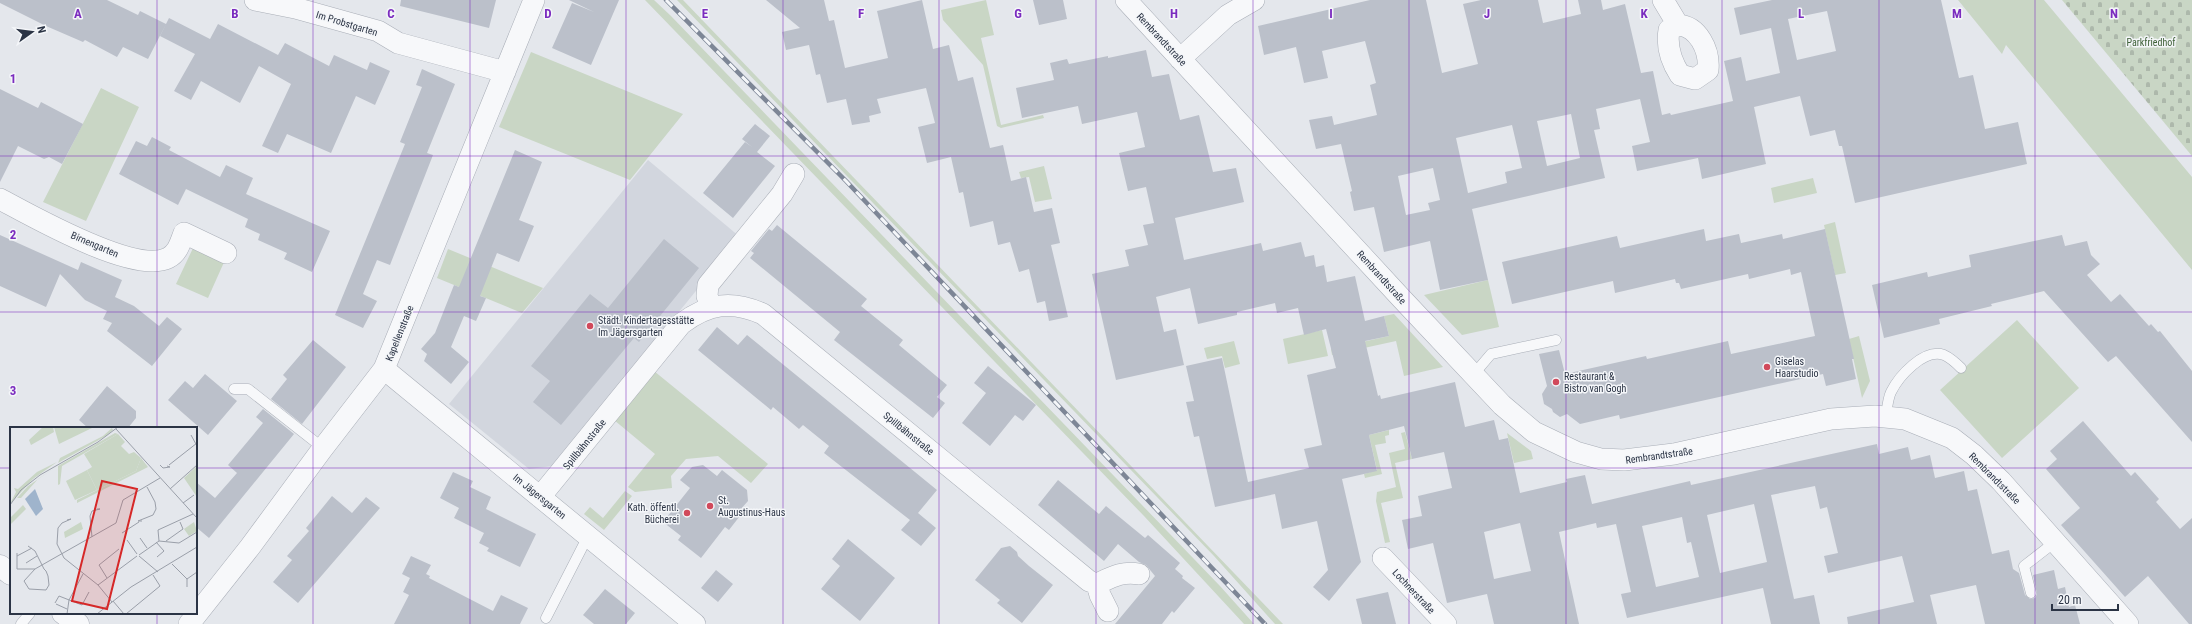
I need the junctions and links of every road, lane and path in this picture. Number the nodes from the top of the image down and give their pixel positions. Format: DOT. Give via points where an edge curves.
graph roads {
  1 [pos="255,0"];
  2 [pos="534,0"];
  3 [pos="1126,0"];
  4 [pos="1254,0"];
  5 [pos="1664,0"];
  6 [pos="1678,25"];
  7 [pos="1180,59"];
  8 [pos="505,72"];
  9 [pos="794,174"];
  10 [pos="0,199"];
  11 [pos="226,253"];
  12 [pos="711,307"];
  13 [pos="1556,340"];
  14 [pos="1961,368"];
  15 [pos="384,369"];
  16 [pos="1474,374"];
  17 [pos="234,388"];
  18 [pos="1886,416"];
  19 [pos="323,448"];
  20 [pos="540,497"];
  21 [pos="588,536"];
  22 [pos="2055,542"];
  23 [pos="1383,558"];
  24 [pos="0,566"];
  25 [pos="10,573"];
  26 [pos="1139,574"];
  27 [pos="1097,584"];
  28 [pos="2031,594"];
  29 [pos="1108,611"];
  30 [pos="29,614"];
  31 [pos="64,614"];
  32 [pos="197,614"];
  33 [pos="197,614"];
  34 [pos="546,618"];
  35 [pos="21,624"];
  36 [pos="78,624"];
  37 [pos="189,624"];
  38 [pos="695,624"];
  39 [pos="1446,624"];
  40 [pos="2128,624"];
  1 -- 8 [label="street, Im Probstgarten" via="295,8 378,31 398,43"];
  2 -- 8 [label="street, Kapellenstraße"];
  3 -- 7 [label="street, Rembrandtstraße"];
  4 -- 7 [label="street" via="1228,15"];
  5 -- 6 [label="street"];
  7 -- 16 [label="street, Rembrandtstraße"];
  8 -- 15 [label="street, Kapellenstraße"];
  9 -- 12 [label="street" via="782,194 708,285 707,296"];
  10 -- 11 [label="street, Birnengarten" via="108,252 142,262 167,259 176,252 184,233"];
  12 -- 20 [label="street, Spillbähnstraße" via="692,316 676,329"];
  12 -- 27 [label="street, Spillbähnstraße" via="737,305 763,314 1089,581"];
  13 -- 16 [label="lane" via="1491,354"];
  14 -- 18 [label="lane" via="1943,354 1924,357 1901,377 1890,393"];
  15 -- 19 [label="street, Kapellenstraße"];
  15 -- 20 [label="street, Im Jägersgarten"];
  16 -- 18 [label="street, Rembrandtstraße" via="1502,405 1534,432 1576,452 1601,459 1624,460 1674,454 1831,419"];
  17 -- 19 [label="lane" via="248,389"];
  18 -- 22 [label="street, Rembrandtstraße" via="1905,419 1936,430 1958,442 2001,481"];
  19 -- 33 [label="street, Kapellenstraße"];
  20 -- 21 [label="street, Im Jägersgarten"];
  21 -- 34 [label="lane"];
  21 -- 38 [label="street, Im Jägersgarten"];
  22 -- 28 [label="lane" via="2024,566"];
  22 -- 40 [label="street, Rembrandtstraße"];
  23 -- 39 [label="street, Lochnerstraße"];
  24 -- 25 [label="street"];
  26 -- 27 [label="street" via="1116,574"];
  27 -- 29 [label="street"];
  30 -- 35 [label="lane"];
  31 -- 36 [label="street"];
  32 -- 37 [label="street, Kapellenstraße"];
}
